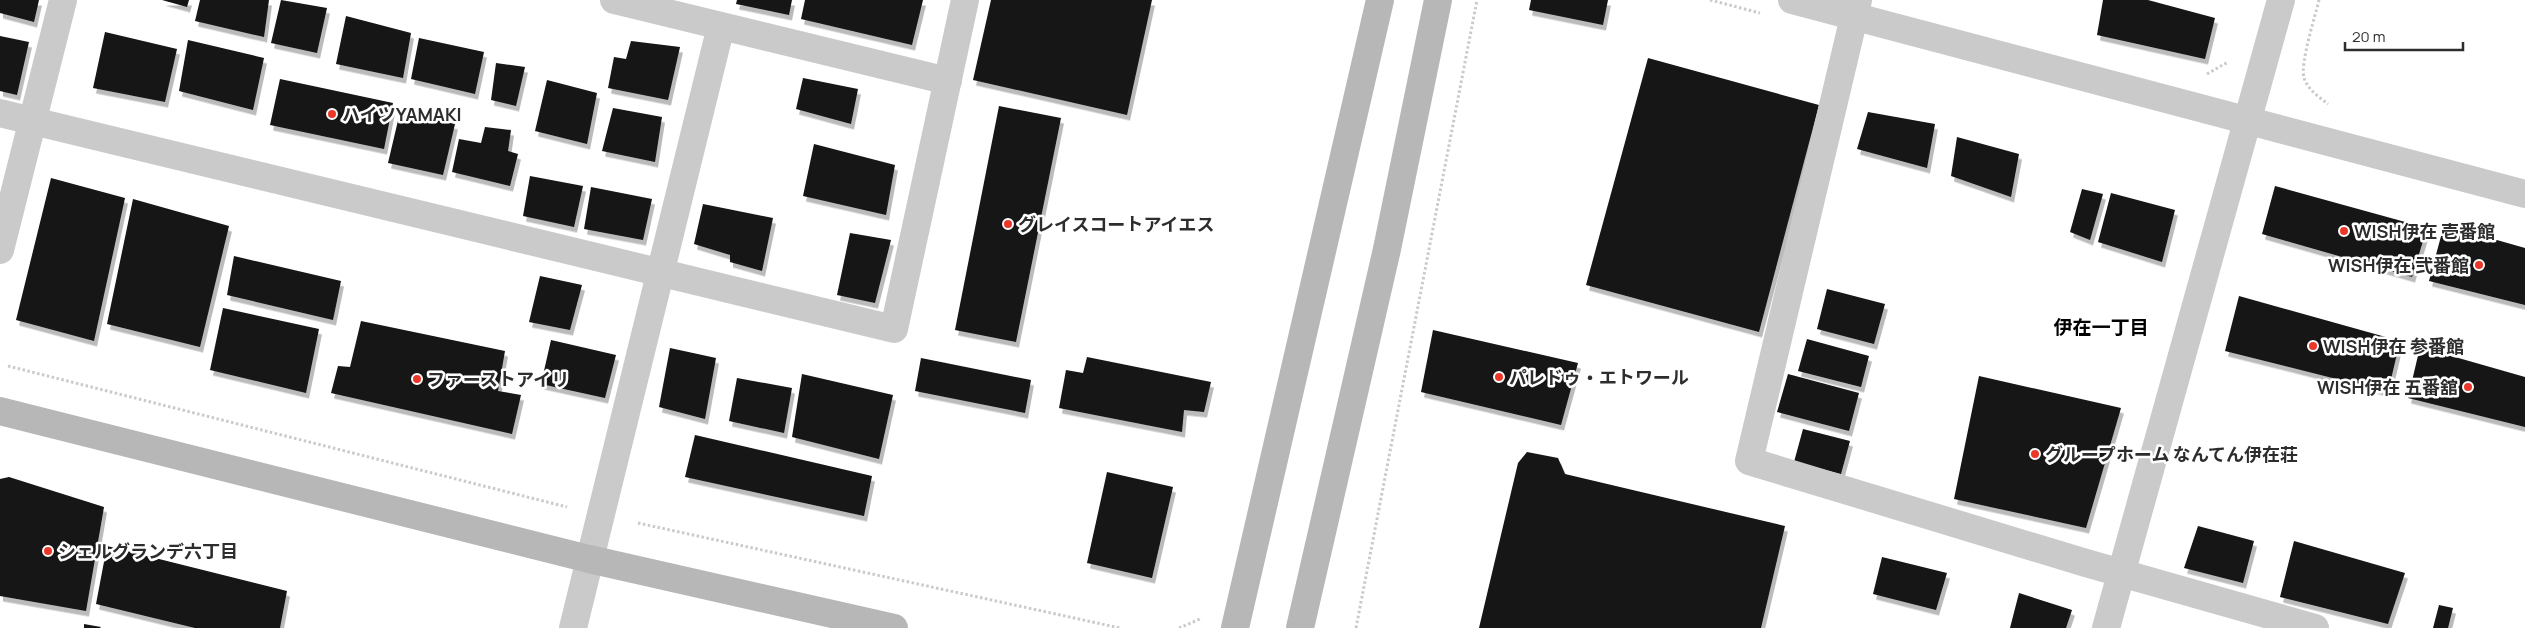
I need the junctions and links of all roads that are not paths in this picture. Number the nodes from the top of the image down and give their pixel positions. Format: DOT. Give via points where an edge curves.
graph roads {
  1 [pos="63,0"];
  2 [pos="614,0"];
  3 [pos="966,0"];
  4 [pos="1380,0"];
  5 [pos="1438,0"];
  6 [pos="1792,0"];
  7 [pos="2281,0"];
  8 [pos="1856,8"];
  9 [pos="722,26"];
  10 [pos="948,81"];
  11 [pos="0,113"];
  12 [pos="2249,120"];
  13 [pos="33,121"];
  14 [pos="2525,194"];
  15 [pos="0,250"];
  16 [pos="661,272"];
  17 [pos="0,411"];
  18 [pos="590,558"];
  19 [pos="2120,572"];
  20 [pos="572,628"];
  21 [pos="894,628"];
  22 [pos="1235,628"];
  23 [pos="1300,628"];
  24 [pos="2106,628"];
  25 [pos="2314,628"];
  1 -- 13 [label="street"];
  2 -- 9 [label="street"];
  3 -- 10 [label="street"];
  4 -- 22 [label="street"];
  5 -- 23 [label="street" via="1385,259"];
  6 -- 8 [label="street"];
  7 -- 12 [label="street"];
  8 -- 12 [label="street"];
  8 -- 19 [label="street" via="1749,461"];
  9 -- 10 [label="street"];
  9 -- 16 [label="street"];
  10 -- 16 [label="street" via="894,329"];
  11 -- 13 [label="street"];
  12 -- 14 [label="street"];
  12 -- 19 [label="street"];
  13 -- 15 [label="street"];
  13 -- 16 [label="street"];
  16 -- 18 [label="street"];
  17 -- 18 [label="street"];
  18 -- 20 [label="street"];
  18 -- 21 [label="street"];
  19 -- 24 [label="street"];
  19 -- 25 [label="street"];
}
